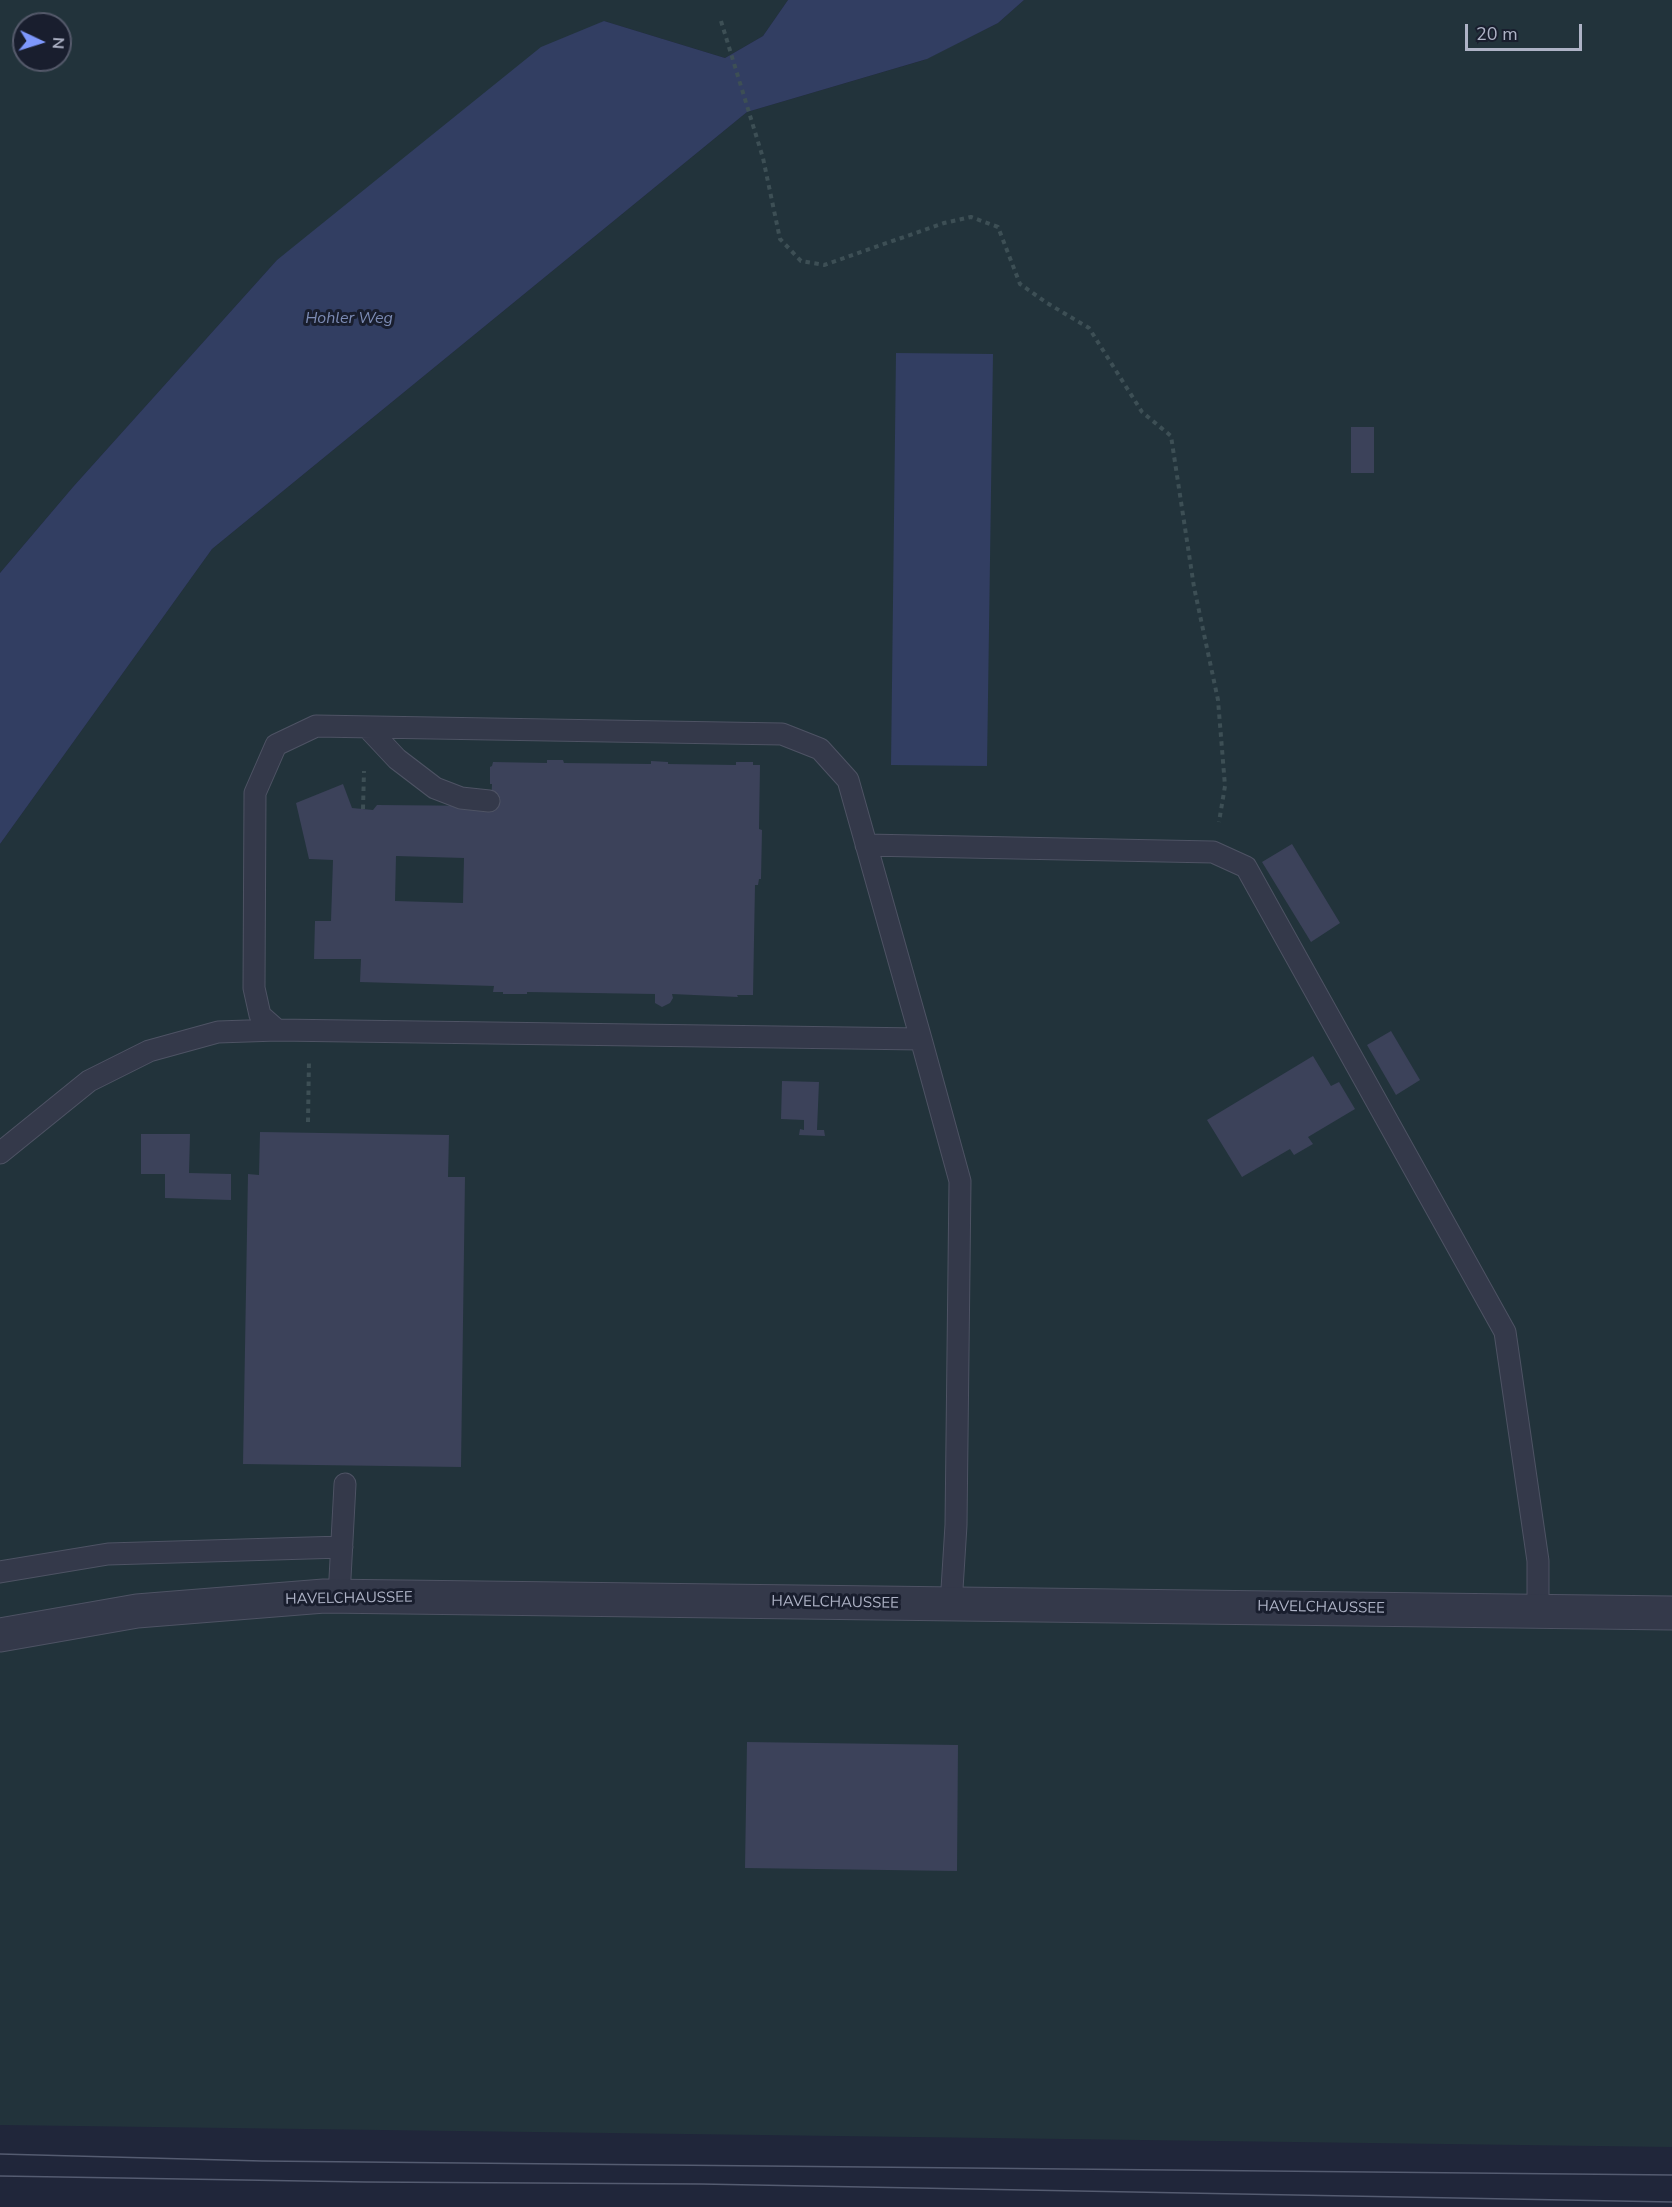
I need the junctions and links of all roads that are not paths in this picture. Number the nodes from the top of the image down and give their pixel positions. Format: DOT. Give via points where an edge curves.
graph roads {
  1 [pos="366,727"];
  2 [pos="489,801"];
  3 [pos="866,845"];
  4 [pos="277,1030"];
  5 [pos="921,1039"];
  6 [pos="0,1153"];
  7 [pos="345,1484"];
  8 [pos="342,1547"];
  9 [pos="0,1572"];
  10 [pos="339,1597"];
  11 [pos="951,1605"];
  12 [pos="1538,1611"];
  13 [pos="1672,1612"];
  14 [pos="0,1635"];
  1 -- 2 [label="lane" via="397,759 435,788 461,798"];
  1 -- 3 [label="lane" via="782,734 820,749 848,780"];
  1 -- 4 [label="lane" via="316,726 276,745 255,793 254,988 260,1015"];
  3 -- 5 [label="lane"];
  3 -- 12 [label="lane" via="1213,852 1246,867 1505,1332 1538,1561"];
  4 -- 5 [label="lane"];
  4 -- 6 [label="lane" via="218,1032 149,1051 89,1081"];
  5 -- 11 [label="lane" via="960,1181 956,1525"];
  7 -- 8 [label="lane"];
  8 -- 9 [label="lane" via="108,1554"];
  8 -- 10 [label="lane"];
  10 -- 11 [label="street, HAVELCHAUSSEE"];
  10 -- 14 [label="street, HAVELCHAUSSEE" via="137,1611"];
  11 -- 12 [label="street, HAVELCHAUSSEE"];
  12 -- 13 [label="street, HAVELCHAUSSEE"];
}
